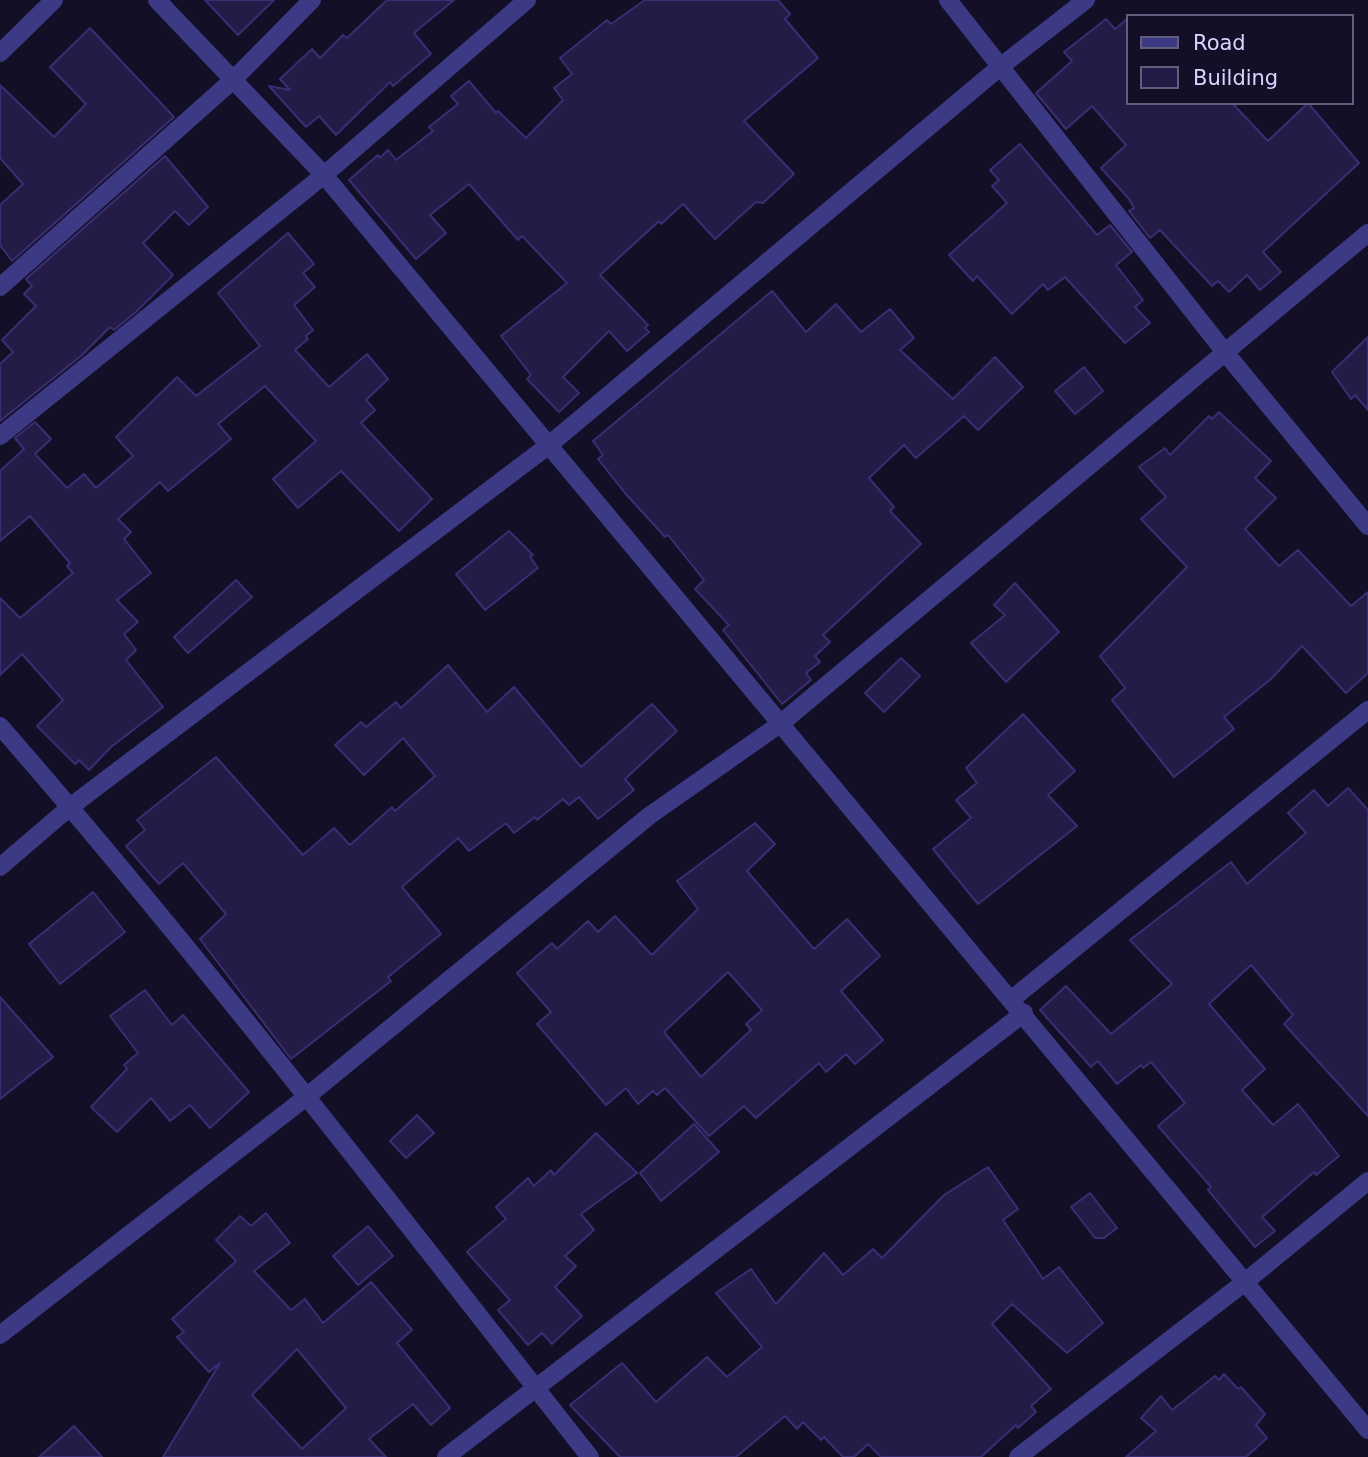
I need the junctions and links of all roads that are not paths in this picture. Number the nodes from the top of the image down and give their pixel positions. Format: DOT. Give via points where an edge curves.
graph roads {
  1 [pos="54,0"];
  2 [pos="157,0"];
  3 [pos="312,0"];
  4 [pos="527,0"];
  5 [pos="948,0"];
  6 [pos="1086,0"];
  7 [pos="0,53"];
  8 [pos="1000,67"];
  9 [pos="233,80"];
  10 [pos="324,175"];
  11 [pos="1368,233"];
  12 [pos="0,287"];
  13 [pos="1224,351"];
  14 [pos="0,436"];
  15 [pos="549,445"];
  16 [pos="1368,526"];
  17 [pos="1368,710"];
  18 [pos="780,724"];
  19 [pos="0,726"];
  20 [pos="70,807"];
  21 [pos="0,867"];
  22 [pos="1012,999"];
  23 [pos="1024,1013"];
  24 [pos="305,1097"];
  25 [pos="1368,1181"];
  26 [pos="1245,1282"];
  27 [pos="0,1335"];
  28 [pos="535,1388"];
  29 [pos="1368,1430"];
  30 [pos="1037,1443"];
  31 [pos="446,1457"];
  32 [pos="590,1457"];
  33 [pos="1018,1457"];
  34 [pos="1049,1457"];
  1 -- 7 [label="street"];
  2 -- 9 [label="street"];
  3 -- 9 [label="street"];
  4 -- 10 [label="street"];
  5 -- 8 [label="street"];
  6 -- 8 [label="street"];
  8 -- 13 [label="street"];
  8 -- 15 [label="street"];
  9 -- 10 [label="street"];
  9 -- 12 [label="street"];
  10 -- 14 [label="street"];
  10 -- 15 [label="street"];
  11 -- 13 [label="street"];
  13 -- 16 [label="street"];
  13 -- 18 [label="street"];
  15 -- 18 [label="street"];
  15 -- 20 [label="street"];
  17 -- 22 [label="street"];
  18 -- 22 [label="street"];
  18 -- 24 [label="street" via="649,816"];
  19 -- 20 [label="street"];
  20 -- 21 [label="street"];
  20 -- 24 [label="street"];
  22 -- 23 [label="street"];
  23 -- 26 [label="street"];
  23 -- 28 [label="street"];
  24 -- 27 [label="street"];
  24 -- 28 [label="street"];
  25 -- 26 [label="street"];
  26 -- 29 [label="street"];
  26 -- 30 [label="street"];
  28 -- 31 [label="street"];
  28 -- 32 [label="street"];
  30 -- 33 [label="street"];
  30 -- 34 [label="street"];
}
